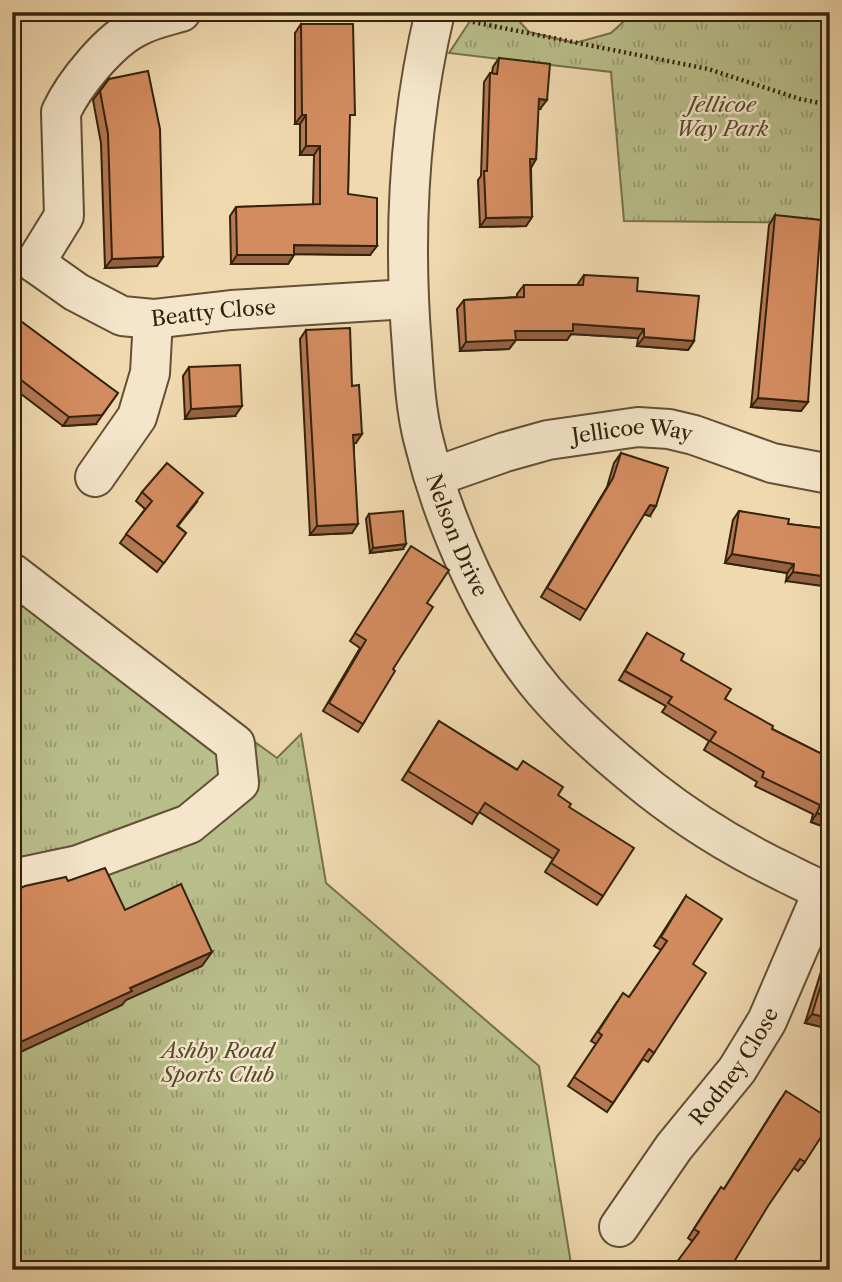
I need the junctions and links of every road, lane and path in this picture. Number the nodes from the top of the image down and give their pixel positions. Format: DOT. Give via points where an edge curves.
graph roads {
  1 [pos="181,12"];
  2 [pos="435,14"];
  3 [pos="830,105"];
  4 [pos="24,263"];
  5 [pos="408,299"];
  6 [pos="153,319"];
  7 [pos="830,474"];
  8 [pos="95,477"];
  9 [pos="434,477"];
  10 [pos="12,573"];
  11 [pos="12,879"];
  12 [pos="827,892"];
  13 [pos="619,1227"];
  1 -- 4 [label="street" via="123,36 68,97 61,112 64,216"];
  2 -- 3 [label="path" via="708,69"];
  2 -- 5 [label="street, Nelson Drive" via="415,141"];
  4 -- 6 [label="street, Beatty Close" via="122,316"];
  5 -- 6 [label="street, Beatty Close"];
  5 -- 9 [label="street, Nelson Drive" via="423,441"];
  6 -- 8 [label="street" via="150,373 137,417"];
  7 -- 9 [label="street, Jellicoe Way" via="772,463 694,435 638,427 548,440"];
  9 -- 12 [label="street, Nelson Drive" via="467,566 502,630 552,699 613,760 684,816"];
  10 -- 11 [label="street" via="235,744 239,783 189,824 78,865"];
  12 -- 13 [label="street, Rodney Close" via="767,1021 737,1070 674,1147"];
}
